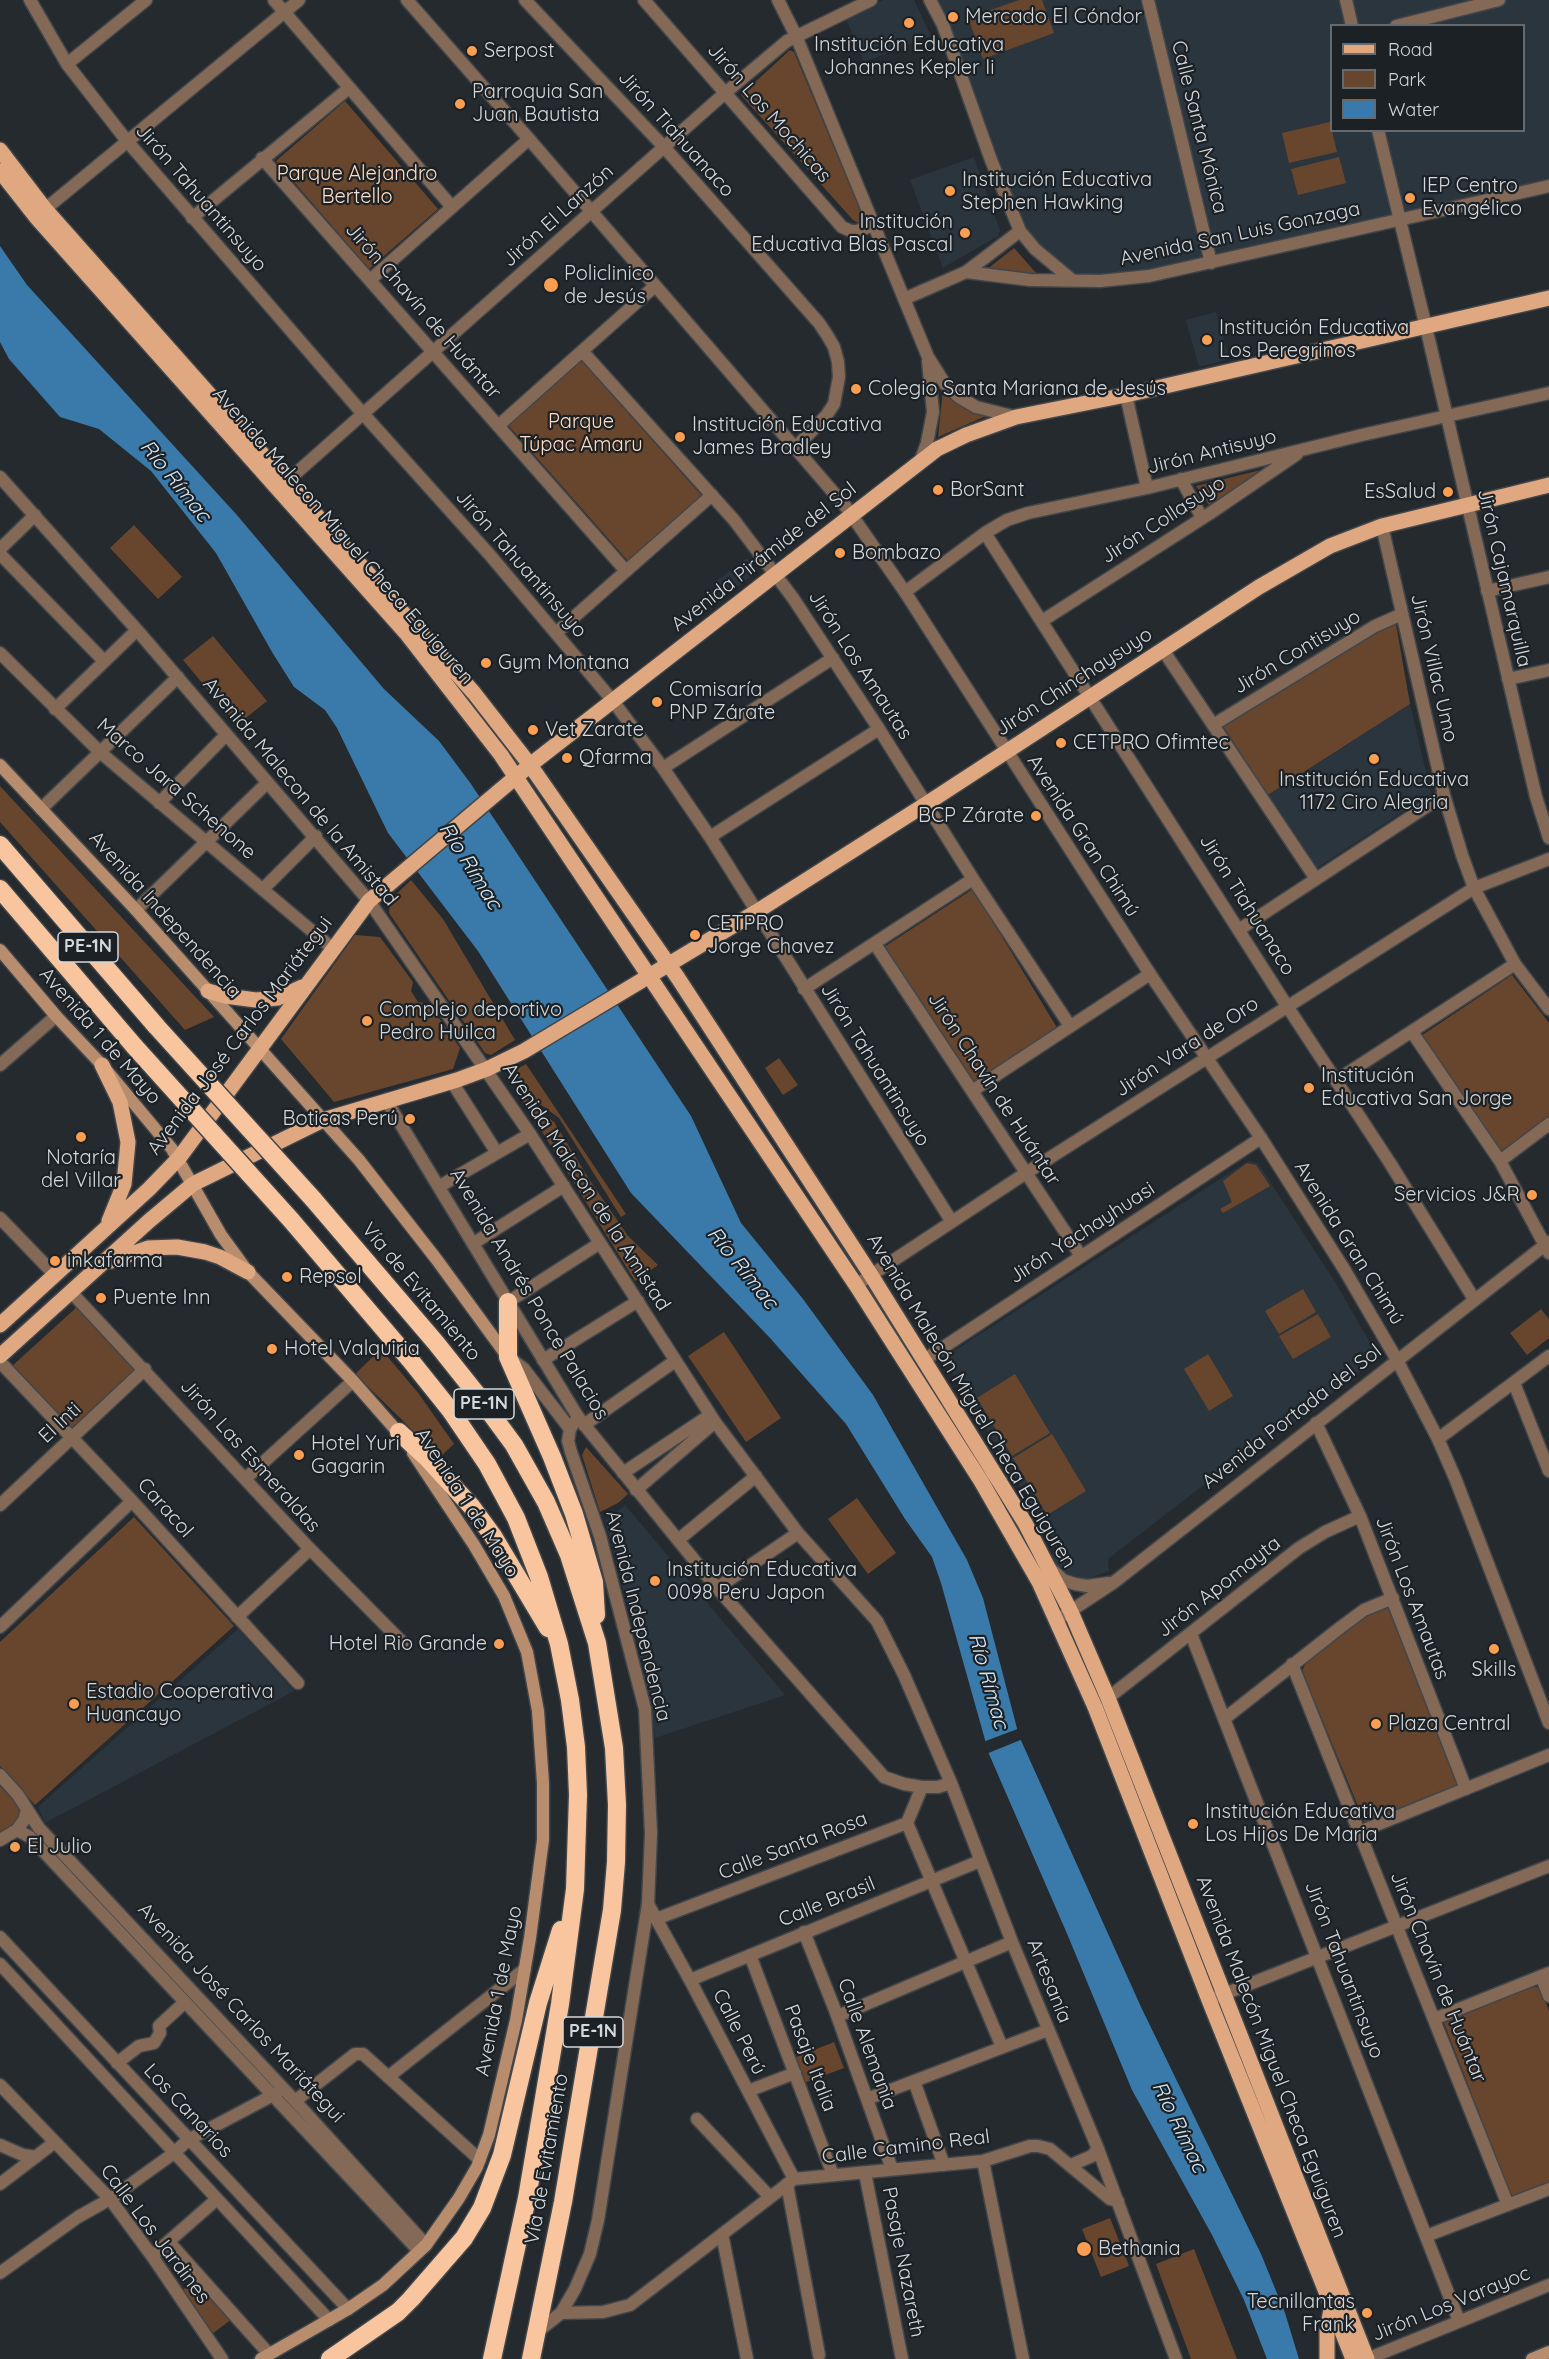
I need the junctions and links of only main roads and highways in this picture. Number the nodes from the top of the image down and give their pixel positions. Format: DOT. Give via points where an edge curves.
graph roads {
  1 [pos="0,150"];
  2 [pos="0,171"];
  3 [pos="41,213"];
  4 [pos="1549,298"];
  5 [pos="1549,485"];
  6 [pos="0,765"];
  7 [pos="530,765"];
  8 [pos="511,781"];
  9 [pos="0,844"];
  10 [pos="606,873"];
  11 [pos="0,889"];
  12 [pos="0,950"];
  13 [pos="670,965"];
  14 [pos="644,980"];
  15 [pos="304,985"];
  16 [pos="208,991"];
  17 [pos="259,1050"];
  18 [pos="102,1065"];
  19 [pos="323,1120"];
  20 [pos="179,1158"];
  21 [pos="194,1184"];
  22 [pos="105,1229"];
  23 [pos="95,1270"];
  24 [pos="248,1272"];
  25 [pos="508,1302"];
  26 [pos="0,1325"];
  27 [pos="0,1356"];
  28 [pos="508,1357"];
  29 [pos="399,1432"];
  30 [pos="597,1643"];
  31 [pos="559,1644"];
  32 [pos="575,1889"];
  33 [pos="1332,2304"];
  34 [pos="1549,2352"];
  35 [pos="265,2357"];
  36 [pos="330,2359"];
  37 [pos="492,2359"];
  38 [pos="531,2359"];
  39 [pos="1327,2359"];
  40 [pos="1353,2359"];
  41 [pos="1367,2359"];
  42 [pos="1532,2359"];
  1 -- 3 [label="main road, Avenida Malecon Miguel Checa Eguiguren"];
  2 -- 3 [label="main road, Avenida Malecon Miguel Checa Eguiguren"];
  3 -- 7 [label="main road, Avenida Malecon Miguel Checa Eguiguren" via="474,693"];
  3 -- 8 [label="main road, Avenida Malecon Miguel Checa Eguiguren" via="277,491 406,633"];
  4 -- 7 [label="main road, Avenida Pirámide del Sol" via="1016,417 966,435 937,449"];
  5 -- 13 [label="main road, Jirón Chinchaysuyo" via="1346,538 1259,587"];
  6 -- 16 [label="main road, Avenida Independencia"];
  7 -- 8 [label="main road, Avenida Pirámide del Sol"];
  7 -- 10 [label="main road, Avenida Malecon Miguel Checa Eguiguren"];
  8 -- 14 [label="main road, Avenida Malecon Miguel Checa Eguiguren"];
  8 -- 15 [label="main road, Avenida José Carlos Mariátegui" via="369,901"];
  9 -- 30 [label="highway, Vía de Evitamiento / PE-1N, bridge" via="157,1027 313,1199 475,1392 514,1445 546,1502 569,1555"];
  10 -- 13 [label="main road, Avenida Malecón Miguel Checa Eguiguren"];
  11 -- 31 [label="highway, Vía de Evitamiento / PE-1N, bridge" via="291,1220 451,1411 487,1464 516,1518"];
  12 -- 18 [label="main road, Avenida 1 de Mayo"];
  13 -- 14 [label="main road, Jirón Chinchaysuyo"];
  13 -- 41 [label="main road, Avenida Malecón Miguel Checa Eguiguren" via="871,1275 1051,1569 1108,1698"];
  14 -- 19 [label="main road" via="487,1069"];
  14 -- 33 [label="main road, Avenida Malecón Miguel Checa Eguiguren" via="856,1285 1005,1520 1057,1619"];
  15 -- 16 [label="main road" via="278,998 256,1000"];
  15 -- 17 [label="main road, Avenida José Carlos Mariátegui"];
  16 -- 17 [label="main road, Avenida Independencia"];
  17 -- 19 [label="main road, Avenida Independencia"];
  17 -- 20 [label="main road, Avenida José Carlos Mariátegui"];
  18 -- 20 [label="main road, Avenida 1 de Mayo"];
  18 -- 22 [label="main road" via="120,1102 128,1142 124,1184"];
  19 -- 21 [label="main road"];
  19 -- 28 [label="main road, Avenida Independencia" via="437,1260"];
  20 -- 21 [label="main road, Avenida 1 de Mayo"];
  20 -- 22 [label="main road, Avenida José Carlos Mariátegui"];
  21 -- 23 [label="main road"];
  21 -- 24 [label="main road, Avenida 1 de Mayo" via="221,1234"];
  22 -- 26 [label="main road, Avenida José Carlos Mariátegui"];
  23 -- 24 [label="main road" via="130,1253 177,1247 220,1257"];
  23 -- 27 [label="main road"];
  24 -- 29 [label="main road, Avenida 1 de Mayo"];
  25 -- 28 [label="highway"];
  28 -- 30 [label="highway" via="552,1457 584,1545 594,1582"];
  29 -- 31 [label="highway" via="477,1514"];
  29 -- 35 [label="main road, Avenida 1 de Mayo" via="504,1596 527,1652 538,1711 543,1783 543,1840 536,1904 503,2079 480,2160 459,2199 422,2248 383,2285 348,2310"];
  30 -- 38 [label="highway, Vía de Evitamiento / PE-1N" via="614,1748 616,1862 612,1911 563,2202"];
  31 -- 32 [label="highway, Vía de Evitamiento / PE-1N" via="576,1746"];
  32 -- 36 [label="highway" via="538,2003 502,2155 482,2208 464,2238 398,2312"];
  32 -- 37 [label="highway, Vía de Evitamiento / PE-1N" via="527,2198"];
  33 -- 39 [label="main road"];
  33 -- 40 [label="main road, Avenida Malecón Miguel Checa Eguiguren"];
  34 -- 42 [label="main road"];
}
